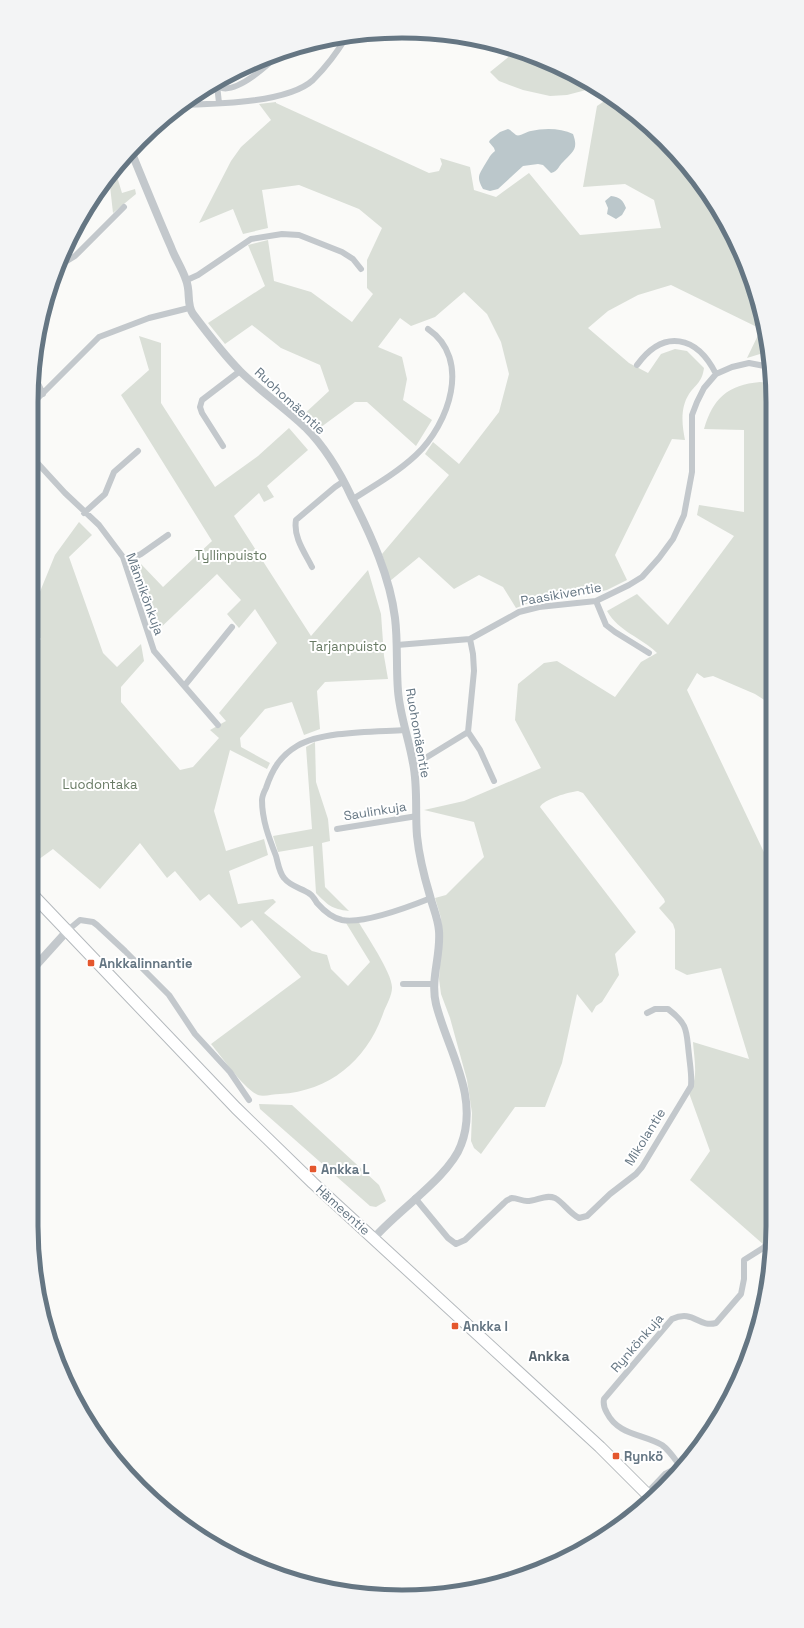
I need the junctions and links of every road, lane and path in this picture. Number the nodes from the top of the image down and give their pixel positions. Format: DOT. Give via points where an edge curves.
graph roads {
  1 [pos="342,43"];
  2 [pos="266,65"];
  3 [pos="220,87"];
  4 [pos="216,89"];
  5 [pos="219,103"];
  6 [pos="192,104"];
  7 [pos="134,156"];
  8 [pos="124,207"];
  9 [pos="67,260"];
  10 [pos="361,269"];
  11 [pos="187,280"];
  12 [pos="189,308"];
  13 [pos="428,329"];
  14 [pos="638,365"];
  15 [pos="764,366"];
  16 [pos="240,370"];
  17 [pos="716,374"];
  18 [pos="39,385"];
  19 [pos="43,394"];
  20 [pos="38,398"];
  21 [pos="223,446"];
  22 [pos="138,451"];
  23 [pos="38,464"];
  24 [pos="344,481"];
  25 [pos="353,499"];
  26 [pos="84,513"];
  27 [pos="168,535"];
  28 [pos="123,557"];
  29 [pos="312,567"];
  30 [pos="596,601"];
  31 [pos="232,627"];
  32 [pos="470,639"];
  33 [pos="397,645"];
  34 [pos="649,653"];
  35 [pos="185,685"];
  36 [pos="218,725"];
  37 [pos="404,730"];
  38 [pos="468,732"];
  39 [pos="414,765"];
  40 [pos="494,781"];
  41 [pos="417,816"];
  42 [pos="337,829"];
  43 [pos="431,898"];
  44 [pos="38,900"];
  45 [pos="68,930"];
  46 [pos="38,964"];
  47 [pos="403,984"];
  48 [pos="434,984"];
  49 [pos="647,1013"];
  50 [pos="249,1100"];
  51 [pos="415,1198"];
  52 [pos="374,1238"];
  53 [pos="765,1246"];
  54 [pos="679,1463"];
  55 [pos="671,1471"];
  56 [pos="655,1487"];
  57 [pos="648,1494"];
  1 -- 5 [label="street" via="313,80 298,89 270,97"];
  2 -- 3 [label="street" via="243,84"];
  4 -- 5 [label="street"];
  5 -- 6 [label="street"];
  7 -- 11 [label="street"];
  8 -- 9 [label="street"];
  10 -- 11 [label="street" via="353,259 342,252 300,236 282,234 251,239"];
  11 -- 12 [label="street"];
  12 -- 16 [label="street, Ruohomäentie"];
  12 -- 19 [label="street" via="149,318 99,337"];
  13 -- 25 [label="street" via="444,344 453,372 448,403 441,419 430,439 416,454"];
  14 -- 17 [label="street" via="646,353 658,346 671,341 682,342 692,345 703,355"];
  15 -- 17 [label="street, Paasikiventie" via="749,363"];
  16 -- 21 [label="street" via="202,400 200,407"];
  16 -- 24 [label="street, Ruohomäentie" via="305,427 326,452"];
  17 -- 30 [label="street, Paasikiventie" via="704,388 692,415 692,472 689,493 684,515 673,539 642,577"];
  18 -- 19 [label="street"];
  19 -- 20 [label="street"];
  22 -- 26 [label="street" via="114,472 105,494"];
  23 -- 26 [label="street, Männikönkuja"];
  24 -- 25 [label="street, Ruohomäentie"];
  24 -- 29 [label="street" via="296,520 296,535"];
  25 -- 33 [label="street, Ruohomäentie" via="391,594"];
  26 -- 28 [label="street, Männikönkuja" via="99,525"];
  27 -- 28 [label="street" via="133,558"];
  28 -- 35 [label="street, Männikönkuja" via="154,651"];
  30 -- 32 [label="street, Paasikiventie" via="539,607 519,612"];
  30 -- 34 [label="street" via="606,625"];
  31 -- 35 [label="street"];
  32 -- 33 [label="street, Paasikiventie"];
  32 -- 38 [label="street" via="474,670"];
  33 -- 37 [label="street, Ruohomäentie" via="398,692"];
  35 -- 36 [label="street, Männikönkuja"];
  37 -- 39 [label="street, Ruohomäentie"];
  37 -- 43 [label="street" via="323,736 296,747 280,759 270,777 262,799 264,820 284,878 311,894 330,915 343,920 356,919 402,909"];
  38 -- 39 [label="street"];
  38 -- 40 [label="street" via="480,750"];
  39 -- 41 [label="street, Ruohomäentie"];
  41 -- 42 [label="street, Saulinkuja"];
  41 -- 43 [label="street, Ruohomäentie" via="420,856"];
  43 -- 48 [label="street, Ruohomäentie" via="439,934"];
  44 -- 45 [label="highway, Hämeentie"];
  45 -- 46 [label="street"];
  45 -- 50 [label="street" via="80,920 93,922 125,951 169,995 195,1034 230,1072"];
  45 -- 52 [label="highway, Hämeentie" via="236,1108"];
  47 -- 48 [label="street"];
  48 -- 51 [label="street, Ruohomäentie" via="436,1004 458,1065 467,1112 461,1146 453,1160"];
  49 -- 51 [label="street, Mikolantie" via="655,1009 668,1009 683,1023 688,1034 691,1086 636,1174 587,1216 579,1218 554,1198 546,1196 526,1201 511,1198 465,1240 456,1244"];
  51 -- 52 [label="street, Ruohomäentie"];
  52 -- 57 [label="highway, Hämeentie"];
  53 -- 54 [label="street, Rynkönkuja" via="744,1260 741,1294 716,1323 710,1325 685,1315 672,1319 604,1399 606,1411 620,1429 649,1438 664,1446"];
  55 -- 56 [label="street" via="665,1474"];
}
